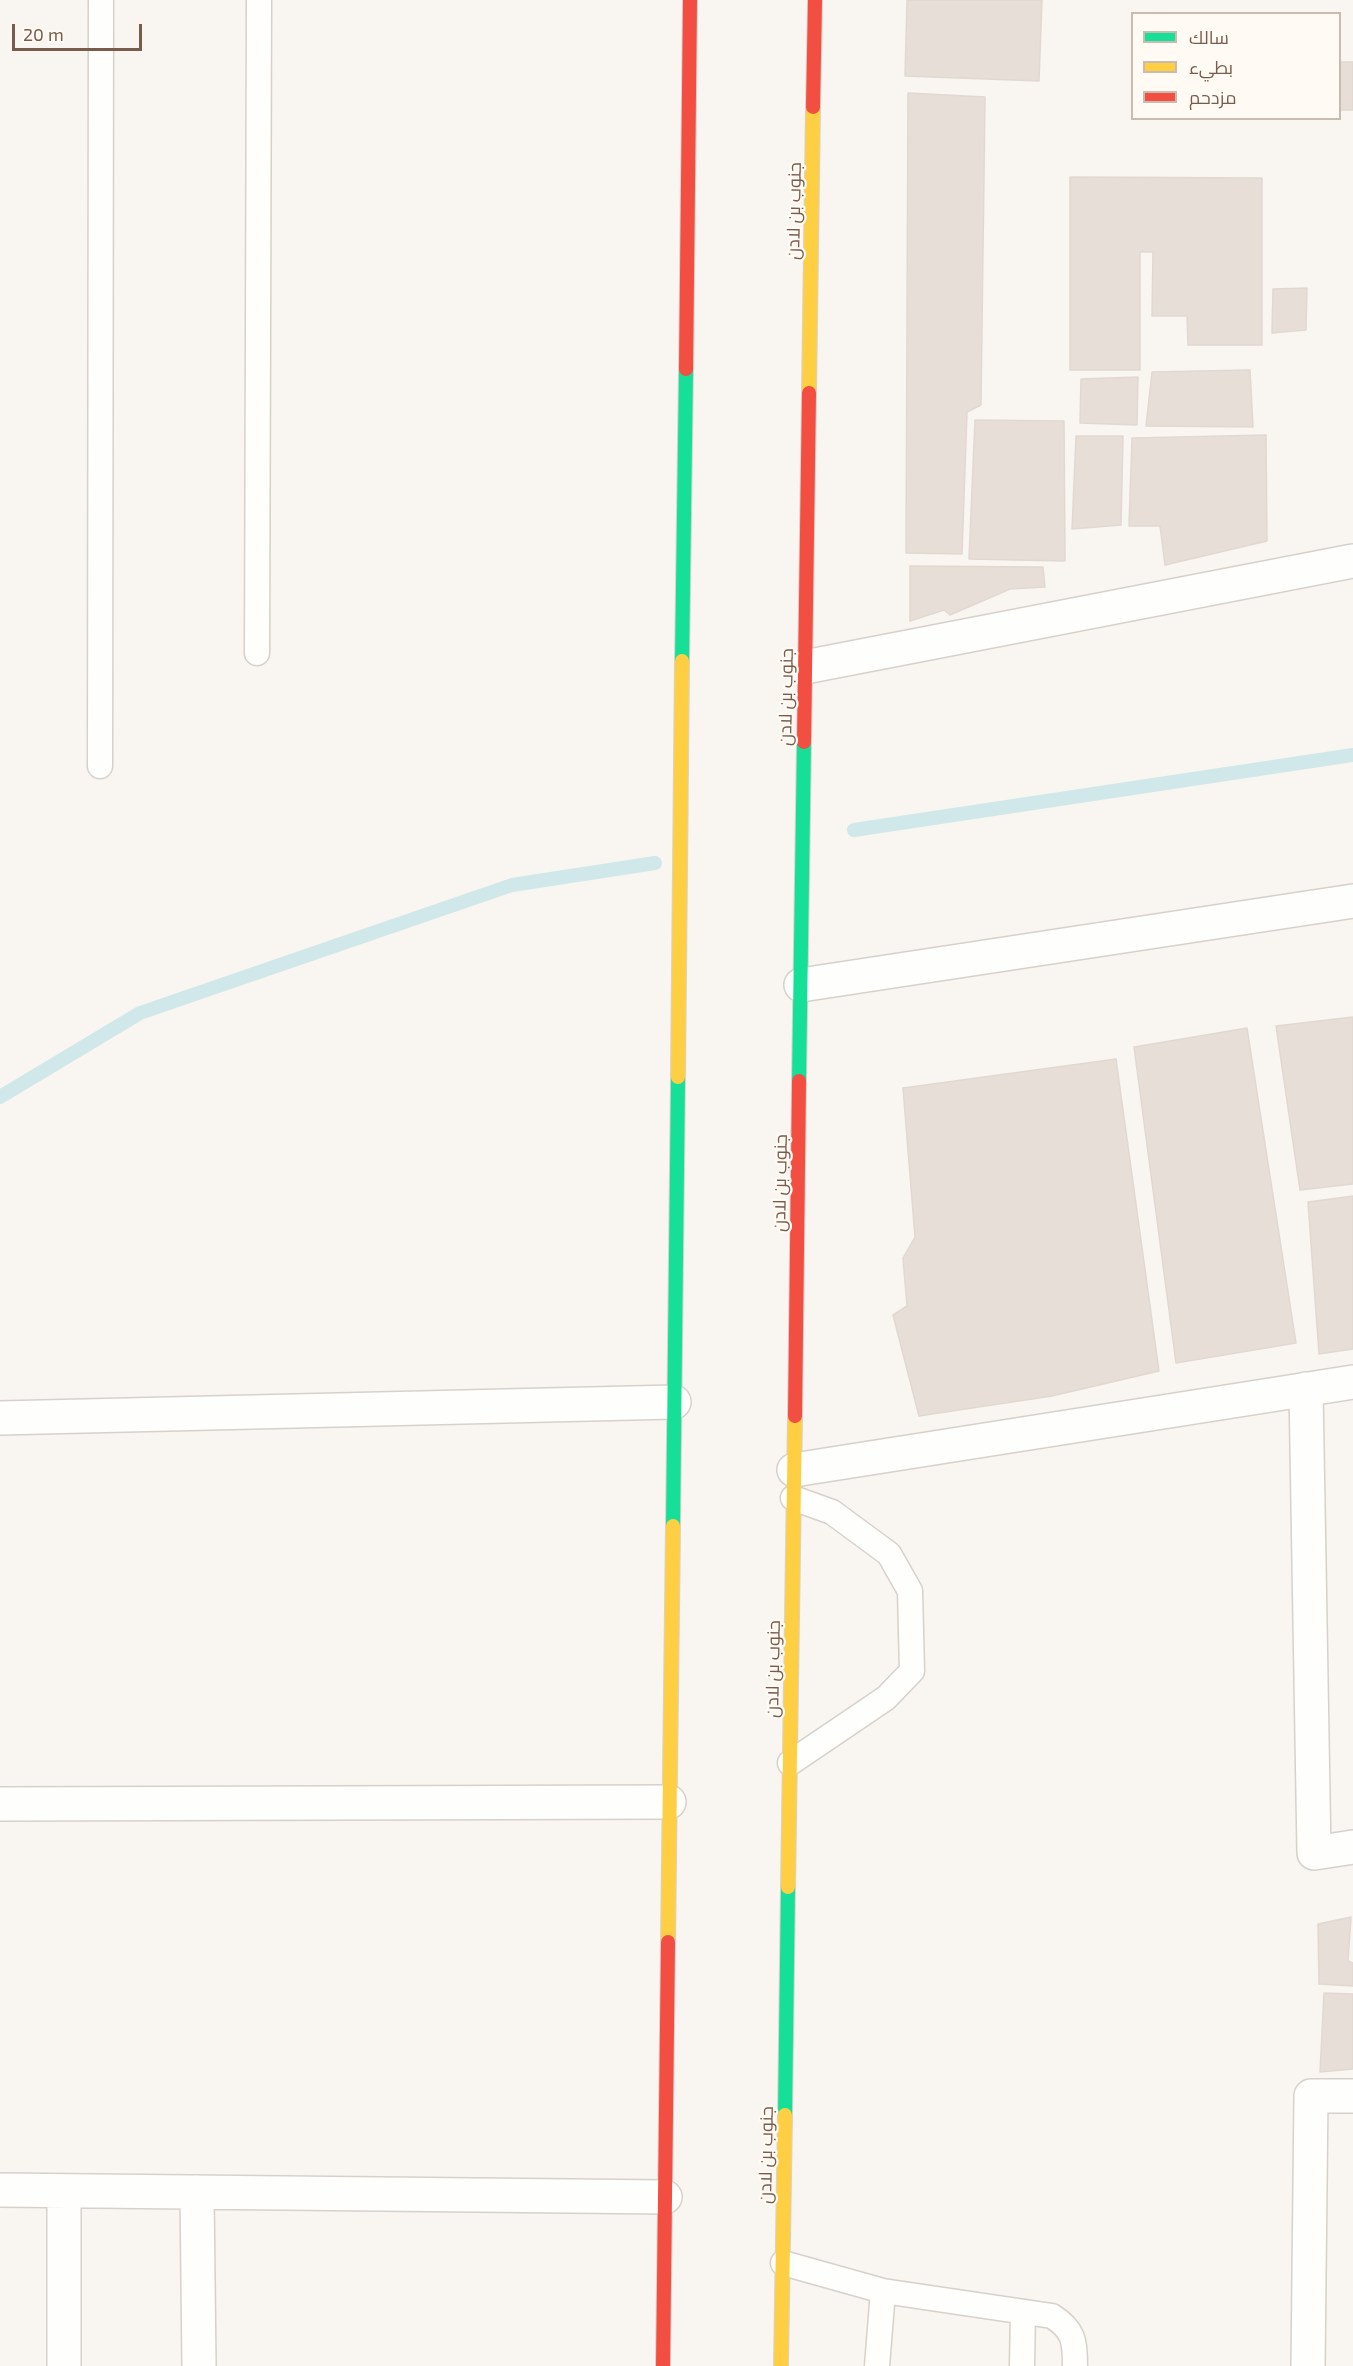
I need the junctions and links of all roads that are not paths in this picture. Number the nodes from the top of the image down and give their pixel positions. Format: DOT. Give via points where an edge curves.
graph roads {
  1 [pos="101,0"];
  2 [pos="259,0"];
  3 [pos="690,0"];
  4 [pos="815,0"];
  5 [pos="1353,561"];
  6 [pos="257,653"];
  7 [pos="805,667"];
  8 [pos="100,766"];
  9 [pos="1353,900"];
  10 [pos="801,985"];
  11 [pos="1353,1382"];
  12 [pos="1306,1389"];
  13 [pos="674,1402"];
  14 [pos="0,1418"];
  15 [pos="794,1484"];
  16 [pos="790,1763"];
  17 [pos="669,1802"];
  18 [pos="0,1804"];
  19 [pos="1353,1847"];
  20 [pos="1353,2096"];
  21 [pos="0,2190"];
  22 [pos="64,2191"];
  23 [pos="197,2192"];
  24 [pos="665,2197"];
  25 [pos="783,2263"];
  26 [pos="883,2291"];
  27 [pos="1023,2312"];
  28 [pos="64,2366"];
  29 [pos="199,2366"];
  30 [pos="663,2366"];
  31 [pos="781,2366"];
  32 [pos="877,2366"];
  33 [pos="1022,2366"];
  34 [pos="1075,2366"];
  35 [pos="1308,2366"];
  1 -- 8 [label="lane"];
  2 -- 6 [label="lane"];
  3 -- 13 [label="street"];
  4 -- 7 [label="street, جنوب بن لادن"];
  5 -- 7 [label="street"];
  7 -- 10 [label="street, جنوب بن لادن"];
  9 -- 10 [label="street"];
  10 -- 15 [label="street, جنوب بن لادن"];
  11 -- 12 [label="street"];
  12 -- 15 [label="street"];
  12 -- 19 [label="street" via="1314,1853"];
  13 -- 14 [label="street"];
  13 -- 17 [label="street"];
  15 -- 16 [label="street, جنوب بن لادن"];
  15 -- 16 [label="lane" via="889,1554 910,1591 912,1671 886,1698"];
  16 -- 25 [label="street, جنوب بن لادن"];
  17 -- 18 [label="street"];
  17 -- 24 [label="street"];
  20 -- 35 [label="street" via="1311,2096"];
  21 -- 22 [label="street"];
  22 -- 23 [label="street"];
  22 -- 28 [label="street"];
  23 -- 24 [label="street"];
  23 -- 29 [label="street"];
  24 -- 30 [label="street"];
  25 -- 26 [label="lane"];
  25 -- 31 [label="street, جنوب بن لادن"];
  26 -- 27 [label="lane"];
  26 -- 32 [label="lane"];
  27 -- 33 [label="lane"];
  27 -- 34 [label="lane" via="1052,2316 1065,2324 1075,2342"];
}
